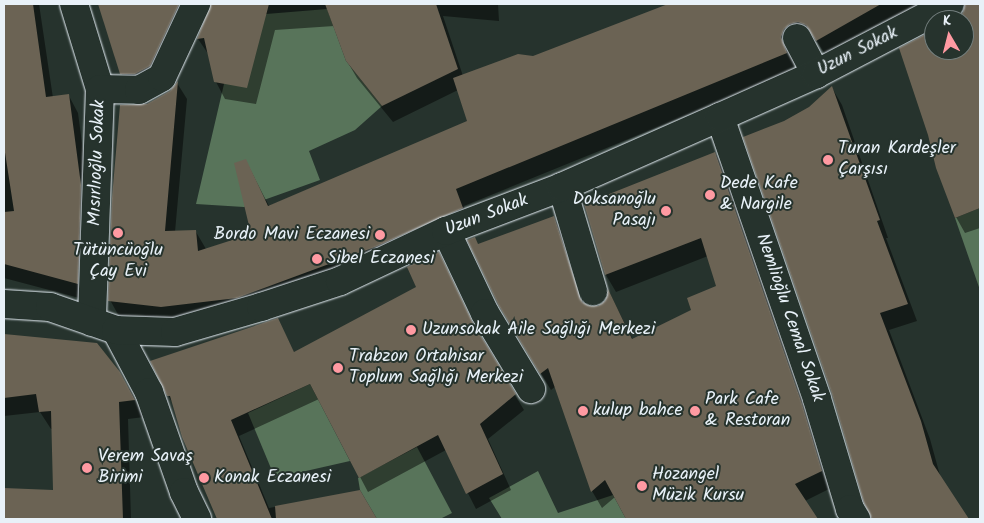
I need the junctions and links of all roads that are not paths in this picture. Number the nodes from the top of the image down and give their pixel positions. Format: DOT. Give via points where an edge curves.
graph roads {
  1 [pos="74,4"];
  2 [pos="196,4"];
  3 [pos="950,4"];
  4 [pos="797,38"];
  5 [pos="816,74"];
  6 [pos="100,89"];
  7 [pos="720,118"];
  8 [pos="562,187"];
  9 [pos="446,232"];
  10 [pos="593,291"];
  11 [pos="4,304"];
  12 [pos="104,326"];
  13 [pos="531,389"];
  14 [pos="197,519"];
  15 [pos="856,519"];
  1 -- 6 [label="street"];
  2 -- 6 [label="street, Mısırlıoğlu Sokak" via="162,77 138,90"];
  3 -- 5 [label="street, Uzun Sokak"];
  4 -- 5 [label="street"];
  5 -- 7 [label="street, Uzun Sokak"];
  6 -- 12 [label="street, Mısırlıoğlu Sokak"];
  7 -- 8 [label="street, Uzun Sokak"];
  7 -- 15 [label="street, Nemlioğlu Cemal Sokak"];
  8 -- 9 [label="street, Uzun Sokak"];
  8 -- 10 [label="street"];
  9 -- 12 [label="street, Uzun Sokak" via="340,280 175,332"];
  9 -- 13 [label="street" via="485,313"];
  11 -- 12 [label="street, Uzun Sokak" via="50,307"];
  12 -- 14 [label="street" via="149,392 184,492"];
}
